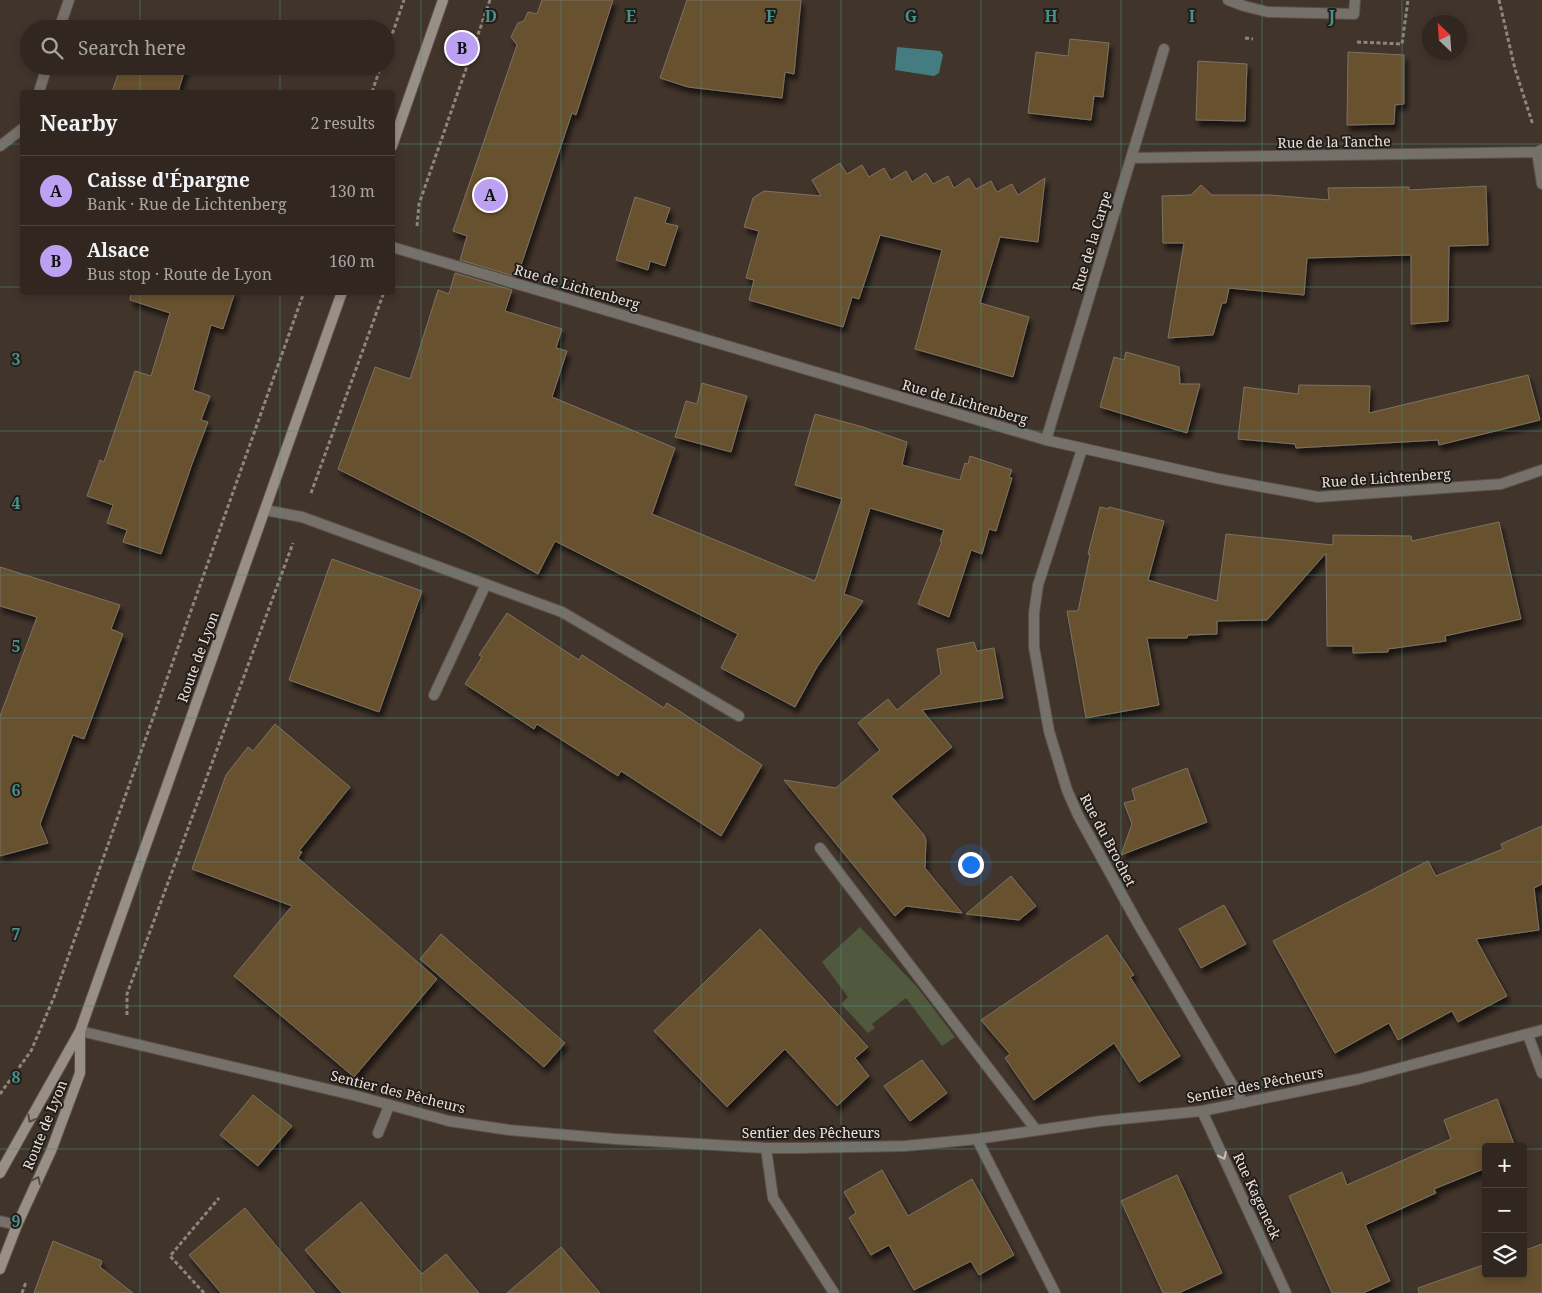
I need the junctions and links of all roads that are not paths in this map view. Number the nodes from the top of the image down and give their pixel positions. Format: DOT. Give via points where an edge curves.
graph roads {
  1 [pos="69,0"];
  2 [pos="443,0"];
  3 [pos="1228,0"];
  4 [pos="1355,0"];
  5 [pos="62,20"];
  6 [pos="1164,49"];
  7 [pos="44,75"];
  8 [pos="40,90"];
  9 [pos="20,131"];
  10 [pos="395,137"];
  11 [pos="0,146"];
  12 [pos="1540,151"];
  13 [pos="1132,158"];
  14 [pos="1542,184"];
  15 [pos="395,248"];
  16 [pos="341,295"];
  17 [pos="1046,440"];
  18 [pos="1082,449"];
  19 [pos="1542,470"];
  20 [pos="265,510"];
  21 [pos="486,584"];
  22 [pos="434,695"];
  23 [pos="739,716"];
  24 [pos="820,848"];
  25 [pos="1542,1030"];
  26 [pos="80,1031"];
  27 [pos="1528,1035"];
  28 [pos="1542,1073"];
  29 [pos="1244,1103"];
  30 [pos="389,1106"];
  31 [pos="1202,1111"];
  32 [pos="1036,1130"];
  33 [pos="378,1133"];
  34 [pos="977,1139"];
  35 [pos="766,1148"];
  36 [pos="0,1173"];
  37 [pos="0,1221"];
  38 [pos="17,1225"];
  39 [pos="0,1269"];
  40 [pos="834,1293"];
  41 [pos="1055,1293"];
  42 [pos="1286,1293"];
  1 -- 5 [label="street"];
  2 -- 10 [label="main road"];
  3 -- 4 [label="street" via="1268,12 1354,14"];
  6 -- 13 [label="street, Rue de la Carpe"];
  7 -- 8 [label="street"];
  9 -- 11 [label="street"];
  12 -- 13 [label="street, Rue de la Tanche"];
  12 -- 14 [label="street"];
  13 -- 17 [label="street, Rue de la Carpe"];
  15 -- 17 [label="street, Rue de Lichtenberg"];
  16 -- 20 [label="main road, Route de Lyon"];
  17 -- 18 [label="street, Rue de Lichtenberg"];
  18 -- 19 [label="street, Rue de Lichtenberg" via="1220,480 1318,497 1501,484"];
  18 -- 29 [label="street, Rue du Brochet" via="1038,585 1034,613 1034,647 1049,731 1078,815"];
  20 -- 21 [label="street" via="302,517"];
  20 -- 26 [label="main road, Route de Lyon"];
  21 -- 22 [label="street"];
  21 -- 23 [label="street" via="562,612"];
  24 -- 32 [label="street"];
  25 -- 27 [label="street, Sentier des Pêcheurs"];
  26 -- 30 [label="street, Sentier des Pêcheurs"];
  26 -- 36 [label="main road, Route de Lyon, one-way"];
  38 -- 26 [label="main road, Route de Lyon, one-way" via="50,1152 80,1073"];
  27 -- 28 [label="street"];
  27 -- 29 [label="street, Sentier des Pêcheurs"];
  29 -- 31 [label="street, Sentier des Pêcheurs"];
  30 -- 33 [label="street"];
  30 -- 35 [label="street, Sentier des Pêcheurs" via="449,1121 509,1130 615,1140"];
  31 -- 32 [label="street, Sentier des Pêcheurs"];
  31 -- 42 [label="street, Rue Kageneck, one-way"];
  32 -- 34 [label="street, Sentier des Pêcheurs"];
  34 -- 35 [label="street, Sentier des Pêcheurs" via="905,1146"];
  34 -- 41 [label="street"];
  35 -- 40 [label="street" via="773,1198"];
  37 -- 38 [label="street"];
  38 -- 39 [label="main road, Route de Lyon"];
}
